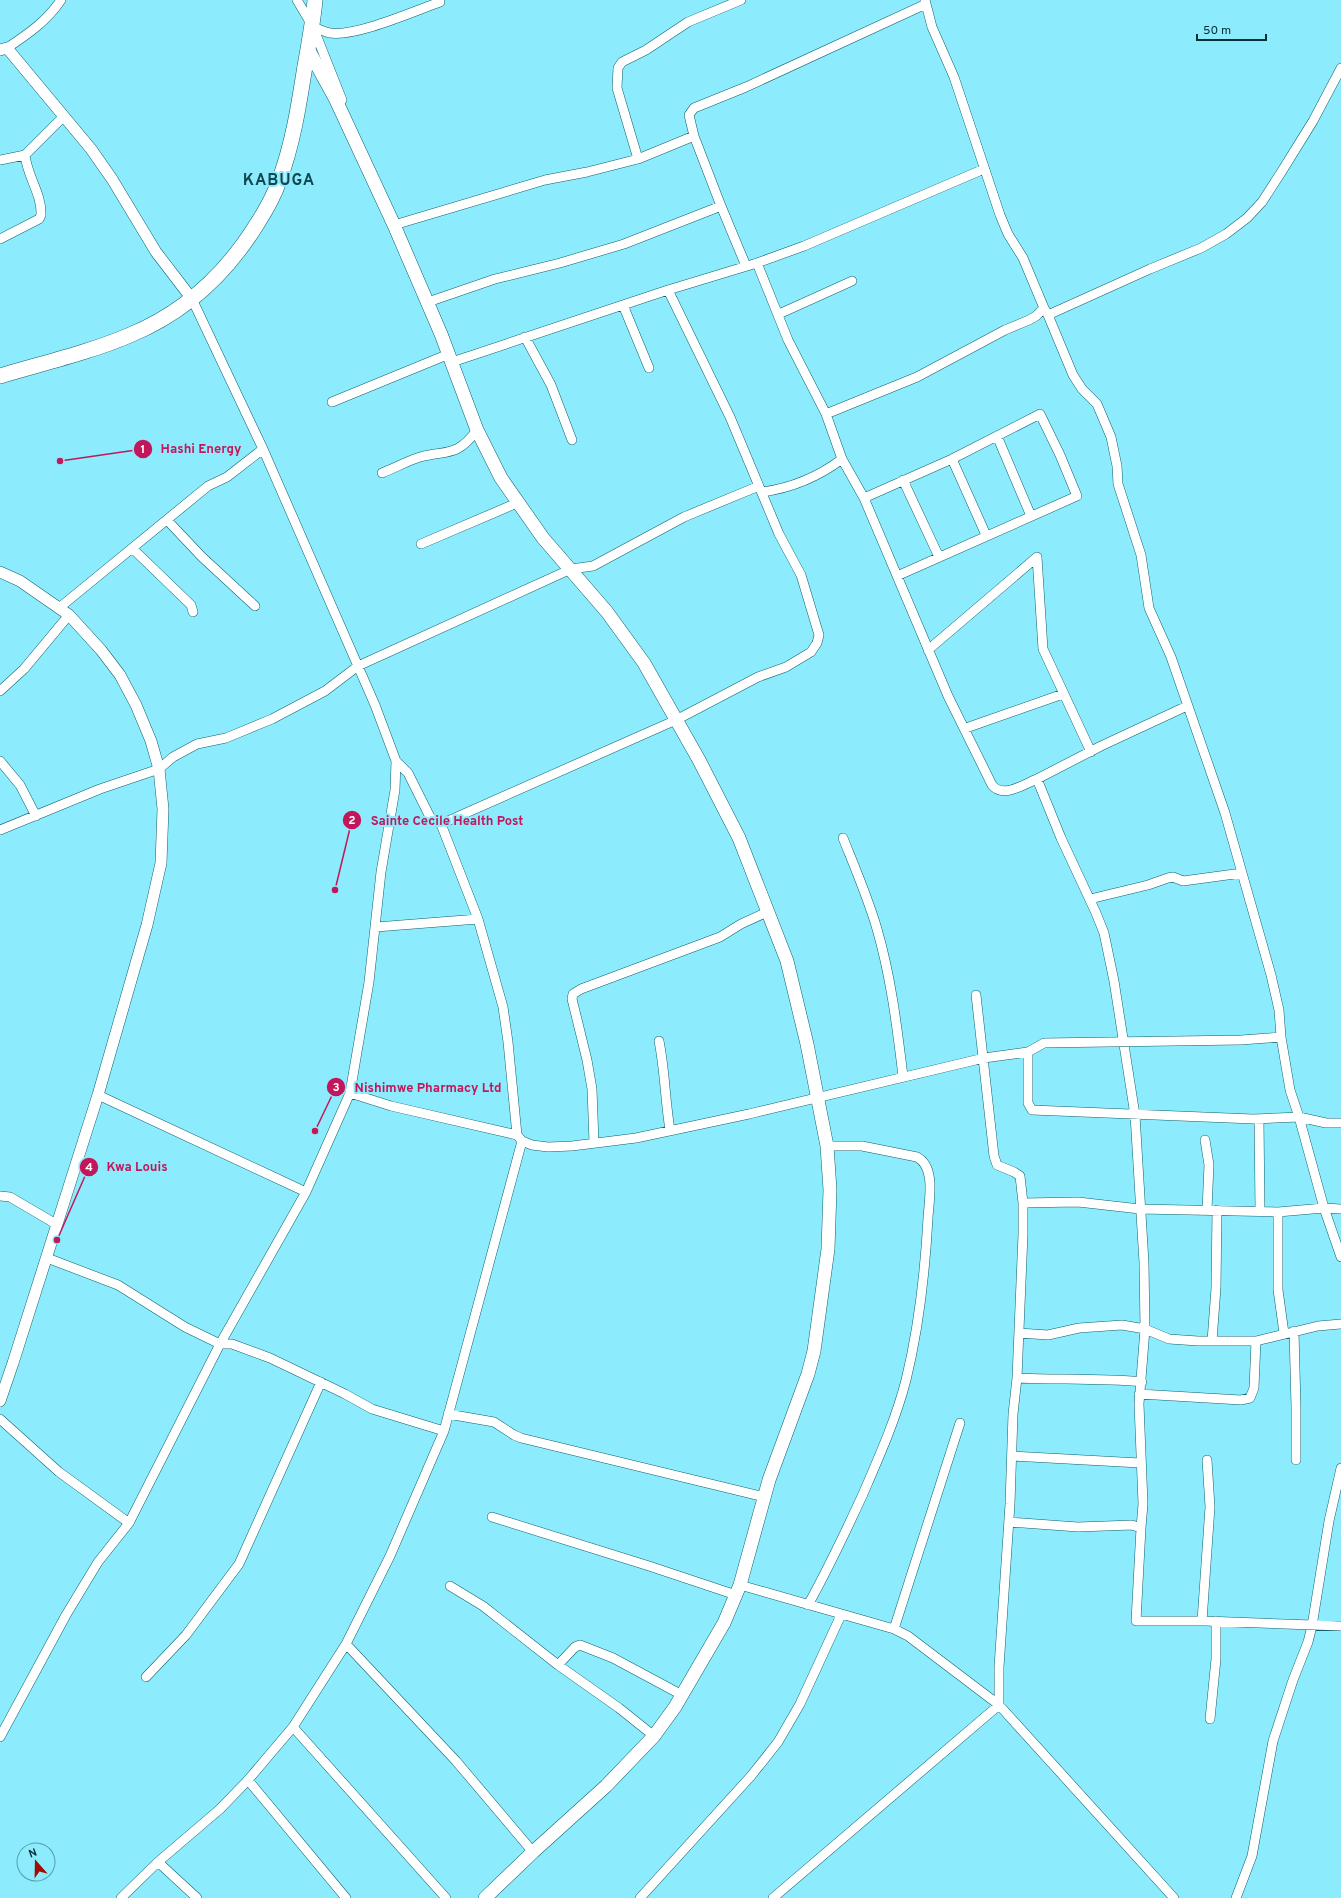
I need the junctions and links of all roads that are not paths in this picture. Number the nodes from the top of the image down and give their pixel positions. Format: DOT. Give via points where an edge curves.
graph roads {
  1 [pos="61,0"];
  2 [pos="297,0"];
  3 [pos="315,0"];
  4 [pos="741,0"];
  5 [pos="440,2"];
  6 [pos="925,2"];
  7 [pos="313,28"];
  8 [pos="3,49"];
  9 [pos="308,49"];
  10 [pos="1341,68"];
  11 [pos="64,116"];
  12 [pos="694,136"];
  13 [pos="25,155"];
  14 [pos="638,159"];
  15 [pos="0,160"];
  16 [pos="984,169"];
  17 [pos="382,198"];
  18 [pos="722,206"];
  19 [pos="394,225"];
  20 [pos="0,239"];
  21 [pos="757,264"];
  22 [pos="746,266"];
  23 [pos="852,281"];
  24 [pos="668,290"];
  25 [pos="192,299"];
  26 [pos="428,302"];
  27 [pos="623,305"];
  28 [pos="1046,312"];
  29 [pos="779,314"];
  30 [pos="526,338"];
  31 [pos="450,358"];
  32 [pos="649,368"];
  33 [pos="0,376"];
  34 [pos="332,402"];
  35 [pos="826,414"];
  36 [pos="477,430"];
  37 [pos="997,436"];
  38 [pos="572,440"];
  39 [pos="263,449"];
  40 [pos="842,459"];
  41 [pos="952,459"];
  42 [pos="382,473"];
  43 [pos="903,480"];
  44 [pos="760,489"];
  45 [pos="864,498"];
  46 [pos="517,503"];
  47 [pos="1030,516"];
  48 [pos="167,520"];
  49 [pos="986,535"];
  50 [pos="421,544"];
  51 [pos="133,549"];
  52 [pos="939,557"];
  53 [pos="571,569"];
  54 [pos="0,572"];
  55 [pos="897,576"];
  56 [pos="255,606"];
  57 [pos="59,608"];
  58 [pos="193,612"];
  59 [pos="69,615"];
  60 [pos="928,650"];
  61 [pos="358,666"];
  62 [pos="0,691"];
  63 [pos="1062,694"];
  64 [pos="1187,706"];
  65 [pos="676,720"];
  66 [pos="966,728"];
  67 [pos="1091,752"];
  68 [pos="0,761"];
  69 [pos="396,761"];
  70 [pos="159,770"];
  71 [pos="1037,779"];
  72 [pos="36,816"];
  73 [pos="441,824"];
  74 [pos="0,830"];
  75 [pos="843,838"];
  76 [pos="1242,873"];
  77 [pos="1090,899"];
  78 [pos="768,912"];
  79 [pos="478,919"];
  80 [pos="376,927"];
  81 [pos="976,995"];
  82 [pos="1281,1037"];
  83 [pos="659,1041"];
  84 [pos="1123,1042"];
  85 [pos="1028,1052"];
  86 [pos="984,1058"];
  87 [pos="903,1076"];
  88 [pos="350,1093"];
  89 [pos="98,1095"];
  90 [pos="817,1097"];
  91 [pos="1135,1115"];
  92 [pos="1299,1117"];
  93 [pos="1259,1119"];
  94 [pos="1341,1123"];
  95 [pos="670,1130"];
  96 [pos="519,1138"];
  97 [pos="1205,1140"];
  98 [pos="594,1143"];
  99 [pos="828,1146"];
  100 [pos="306,1192"];
  101 [pos="0,1196"];
  102 [pos="1023,1203"];
  103 [pos="1324,1208"];
  104 [pos="1140,1209"];
  105 [pos="1341,1209"];
  106 [pos="1207,1210"];
  107 [pos="1217,1210"];
  108 [pos="1260,1211"];
  109 [pos="1278,1212"];
  110 [pos="56,1224"];
  111 [pos="1341,1257"];
  112 [pos="47,1258"];
  113 [pos="1341,1324"];
  114 [pos="1145,1329"];
  115 [pos="1294,1331"];
  116 [pos="1019,1333"];
  117 [pos="1284,1333"];
  118 [pos="1212,1341"];
  119 [pos="1256,1341"];
  120 [pos="220,1344"];
  121 [pos="1017,1378"];
  122 [pos="321,1382"];
  123 [pos="1142,1382"];
  124 [pos="1140,1394"];
  125 [pos="0,1401"];
  126 [pos="448,1414"];
  127 [pos="0,1419"];
  128 [pos="960,1424"];
  129 [pos="444,1431"];
  130 [pos="1012,1456"];
  131 [pos="1207,1460"];
  132 [pos="1296,1460"];
  133 [pos="1140,1462"];
  134 [pos="1341,1468"];
  135 [pos="764,1498"];
  136 [pos="492,1516"];
  137 [pos="1009,1522"];
  138 [pos="129,1523"];
  139 [pos="1142,1528"];
  140 [pos="450,1586"];
  141 [pos="738,1590"];
  142 [pos="808,1605"];
  143 [pos="841,1615"];
  144 [pos="1202,1621"];
  145 [pos="1216,1621"];
  146 [pos="1312,1626"];
  147 [pos="1341,1626"];
  148 [pos="894,1629"];
  149 [pos="346,1644"];
  150 [pos="558,1665"];
  151 [pos="146,1677"];
  152 [pos="682,1695"];
  153 [pos="999,1705"];
  154 [pos="1210,1719"];
  155 [pos="293,1727"];
  156 [pos="654,1736"];
  157 [pos="0,1737"];
  158 [pos="248,1780"];
  159 [pos="533,1852"];
  160 [pos="158,1862"];
  161 [pos="132,1895"];
  162 [pos="122,1898"];
  163 [pos="197,1898"];
  164 [pos="346,1898"];
  165 [pos="446,1898"];
  166 [pos="485,1898"];
  167 [pos="640,1898"];
  168 [pos="773,1898"];
  169 [pos="1174,1898"];
  170 [pos="1236,1898"];
  1 -- 8 [label="street" via="44,22"];
  2 -- 7 [label="street"];
  3 -- 7 [label="highway"];
  4 -- 14 [label="street" via="688,22 646,50 622,62 618,68 617,88"];
  5 -- 7 [label="street" via="368,28 349,32 331,33"];
  6 -- 12 [label="street" via="746,87 694,108 689,115"];
  6 -- 16 [label="street" via="932,27 954,77"];
  7 -- 9 [label="highway"];
  7 -- 17 [label="street"];
  8 -- 11 [label="street"];
  9 -- 17 [label="main road" via="335,98"];
  9 -- 25 [label="highway" via="299,108 279,181 269,204 241,249 216,279"];
  10 -- 28 [label="street" via="1313,121 1262,202 1248,218 1201,248"];
  11 -- 13 [label="street"];
  11 -- 25 [label="street" via="95,155 156,252"];
  12 -- 14 [label="street"];
  12 -- 18 [label="street"];
  13 -- 15 [label="street"];
  13 -- 20 [label="street" via="26,166 42,215"];
  14 -- 19 [label="street" via="534,183"];
  16 -- 21 [label="street"];
  16 -- 28 [label="street" via="1003,221 1023,258"];
  17 -- 19 [label="main road"];
  18 -- 22 [label="street"];
  18 -- 26 [label="street" via="624,244 495,279"];
  19 -- 26 [label="main road"];
  21 -- 22 [label="street"];
  21 -- 29 [label="street"];
  22 -- 24 [label="street"];
  23 -- 29 [label="street"];
  24 -- 27 [label="street"];
  24 -- 44 [label="street" via="730,417"];
  25 -- 33 [label="highway" via="131,335"];
  25 -- 39 [label="street"];
  26 -- 31 [label="main road"];
  27 -- 30 [label="street"];
  27 -- 32 [label="street"];
  28 -- 35 [label="street" via="1005,330 916,377"];
  28 -- 64 [label="street" via="1077,383 1092,398 1105,420 1115,455 1118,484 1141,555 1149,608 1171,657"];
  29 -- 35 [label="street" via="788,340"];
  30 -- 31 [label="street"];
  30 -- 38 [label="street" via="551,385"];
  31 -- 34 [label="street"];
  31 -- 36 [label="main road"];
  35 -- 40 [label="street"];
  36 -- 42 [label="street" via="468,442 454,451 419,457"];
  36 -- 46 [label="main road" via="501,478"];
  37 -- 41 [label="street"];
  37 -- 47 [label="street"];
  37 -- 47 [label="street" via="1040,414 1063,462 1077,496"];
  39 -- 48 [label="street" via="227,477 208,486"];
  39 -- 61 [label="street"];
  40 -- 44 [label="street" via="802,482"];
  40 -- 45 [label="street"];
  41 -- 43 [label="street"];
  41 -- 49 [label="street"];
  43 -- 45 [label="street"];
  43 -- 52 [label="street"];
  44 -- 53 [label="street" via="684,517 593,566"];
  44 -- 65 [label="street" via="779,534 801,575 816,620 819,635 817,643 811,652 801,659 758,677"];
  45 -- 55 [label="street"];
  46 -- 50 [label="street"];
  46 -- 53 [label="main road" via="543,538"];
  47 -- 49 [label="street"];
  48 -- 51 [label="street"];
  48 -- 56 [label="street"];
  49 -- 52 [label="street"];
  51 -- 57 [label="street"];
  51 -- 58 [label="street" via="191,605"];
  52 -- 55 [label="street"];
  53 -- 61 [label="street"];
  53 -- 65 [label="main road" via="607,612 644,663"];
  54 -- 57 [label="street"];
  55 -- 60 [label="street"];
  57 -- 59 [label="street"];
  59 -- 62 [label="street" via="24,669"];
  59 -- 70 [label="street" via="120,675 151,741"];
  60 -- 63 [label="street" via="1037,557 1043,649"];
  60 -- 66 [label="street" via="948,696"];
  61 -- 69 [label="street"];
  61 -- 70 [label="street" via="325,691 272,719 226,738 197,744 173,757"];
  63 -- 66 [label="street"];
  63 -- 67 [label="street"];
  64 -- 67 [label="street"];
  64 -- 76 [label="street" via="1214,778"];
  65 -- 73 [label="street"];
  65 -- 78 [label="main road" via="739,838"];
  66 -- 71 [label="street" via="996,790 1004,792"];
  67 -- 71 [label="street"];
  68 -- 72 [label="street" via="20,785"];
  69 -- 73 [label="street" via="408,773 430,817"];
  69 -- 80 [label="street" via="395,790 381,872"];
  70 -- 72 [label="street" via="100,789"];
  70 -- 89 [label="street" via="163,815 160,863 147,925"];
  71 -- 77 [label="street"];
  72 -- 74 [label="street"];
  73 -- 79 [label="street"];
  75 -- 87 [label="street" via="878,931 894,1006"];
  76 -- 77 [label="street" via="1183,881 1168,878"];
  76 -- 82 [label="street" via="1271,975 1279,1010"];
  77 -- 84 [label="street" via="1109,955"];
  78 -- 90 [label="main road" via="792,977"];
  78 -- 98 [label="street" via="720,937 573,994 592,1089"];
  79 -- 80 [label="street"];
  79 -- 96 [label="street" via="503,1007"];
  80 -- 88 [label="street" via="370,982"];
  81 -- 86 [label="street"];
  82 -- 84 [label="street"];
  82 -- 92 [label="street" via="1289,1083"];
  83 -- 95 [label="street"];
  84 -- 85 [label="street" via="1044,1042"];
  84 -- 91 [label="street"];
  85 -- 86 [label="street"];
  85 -- 91 [label="street" via="1028,1103 1032,1110"];
  86 -- 87 [label="street"];
  86 -- 102 [label="street" via="995,1160 1001,1168 1020,1176"];
  87 -- 90 [label="street"];
  88 -- 96 [label="street" via="391,1106"];
  88 -- 100 [label="street"];
  89 -- 100 [label="street"];
  89 -- 110 [label="street"];
  90 -- 95 [label="street"];
  90 -- 99 [label="main road"];
  91 -- 93 [label="street"];
  91 -- 104 [label="street"];
  92 -- 93 [label="street"];
  92 -- 94 [label="street"];
  92 -- 103 [label="street"];
  93 -- 108 [label="street"];
  95 -- 98 [label="street" via="636,1138"];
  96 -- 98 [label="street" via="532,1145 548,1147"];
  96 -- 126 [label="street"];
  97 -- 106 [label="street" via="1209,1165"];
  99 -- 135 [label="main road" via="828,1249 818,1326 808,1374"];
  99 -- 142 [label="street" via="862,1146 924,1160 928,1170 929,1194 922,1293 906,1380 898,1408 877,1463"];
  100 -- 120 [label="street"];
  101 -- 110 [label="street" via="10,1197"];
  102 -- 104 [label="street" via="1078,1202"];
  102 -- 116 [label="street"];
  103 -- 105 [label="street"];
  103 -- 109 [label="street"];
  103 -- 111 [label="street"];
  104 -- 106 [label="street"];
  104 -- 114 [label="street"];
  106 -- 107 [label="street"];
  107 -- 108 [label="street"];
  107 -- 118 [label="street"];
  108 -- 109 [label="street"];
  109 -- 117 [label="street" via="1278,1290"];
  110 -- 112 [label="street"];
  112 -- 120 [label="street" via="118,1285 185,1327"];
  112 -- 125 [label="street"];
  113 -- 115 [label="street"];
  114 -- 116 [label="street" via="1122,1325 1079,1328 1048,1334"];
  114 -- 118 [label="street" via="1169,1339"];
  114 -- 123 [label="street"];
  115 -- 117 [label="street"];
  115 -- 132 [label="street"];
  116 -- 121 [label="street"];
  117 -- 119 [label="street"];
  118 -- 119 [label="street"];
  119 -- 124 [label="street" via="1254,1388 1250,1398 1242,1400"];
  120 -- 122 [label="street" via="232,1344 270,1358"];
  120 -- 138 [label="street"];
  121 -- 123 [label="street"];
  121 -- 130 [label="street"];
  122 -- 129 [label="street" via="372,1409"];
  122 -- 151 [label="street" via="239,1564 186,1636"];
  123 -- 124 [label="street"];
  124 -- 133 [label="street"];
  126 -- 129 [label="street"];
  126 -- 135 [label="street" via="494,1422 522,1438"];
  127 -- 138 [label="street" via="59,1472"];
  128 -- 148 [label="street"];
  129 -- 149 [label="street" via="390,1556"];
  130 -- 133 [label="street"];
  130 -- 137 [label="street"];
  131 -- 144 [label="street" via="1210,1507"];
  133 -- 139 [label="street"];
  134 -- 146 [label="street" via="1329,1521"];
  135 -- 141 [label="main road"];
  136 -- 141 [label="street" via="649,1566"];
  137 -- 139 [label="street" via="1078,1527 1132,1525"];
  137 -- 153 [label="street" via="999,1667"];
  138 -- 157 [label="street" via="98,1562"];
  139 -- 144 [label="street" via="1136,1621"];
  140 -- 150 [label="street" via="483,1606"];
  141 -- 142 [label="street"];
  141 -- 152 [label="main road" via="724,1623"];
  142 -- 143 [label="street"];
  143 -- 148 [label="street"];
  143 -- 167 [label="street" via="800,1704 778,1742 751,1776"];
  144 -- 145 [label="street"];
  145 -- 146 [label="street"];
  145 -- 154 [label="street" via="1216,1658"];
  146 -- 147 [label="street"];
  146 -- 170 [label="street" via="1273,1741 1252,1856"];
  148 -- 153 [label="street" via="908,1636"];
  149 -- 155 [label="street"];
  149 -- 159 [label="street" via="456,1761"];
  150 -- 152 [label="street" via="580,1645 613,1658"];
  150 -- 156 [label="street"];
  152 -- 156 [label="main road"];
  153 -- 168 [label="street"];
  153 -- 169 [label="street"];
  155 -- 158 [label="street"];
  155 -- 165 [label="street"];
  156 -- 159 [label="main road" via="606,1786"];
  158 -- 160 [label="street" via="220,1809"];
  158 -- 164 [label="street"];
  159 -- 166 [label="main road"];
  160 -- 161 [label="street"];
  160 -- 163 [label="street"];
  161 -- 162 [label="street"];
}
